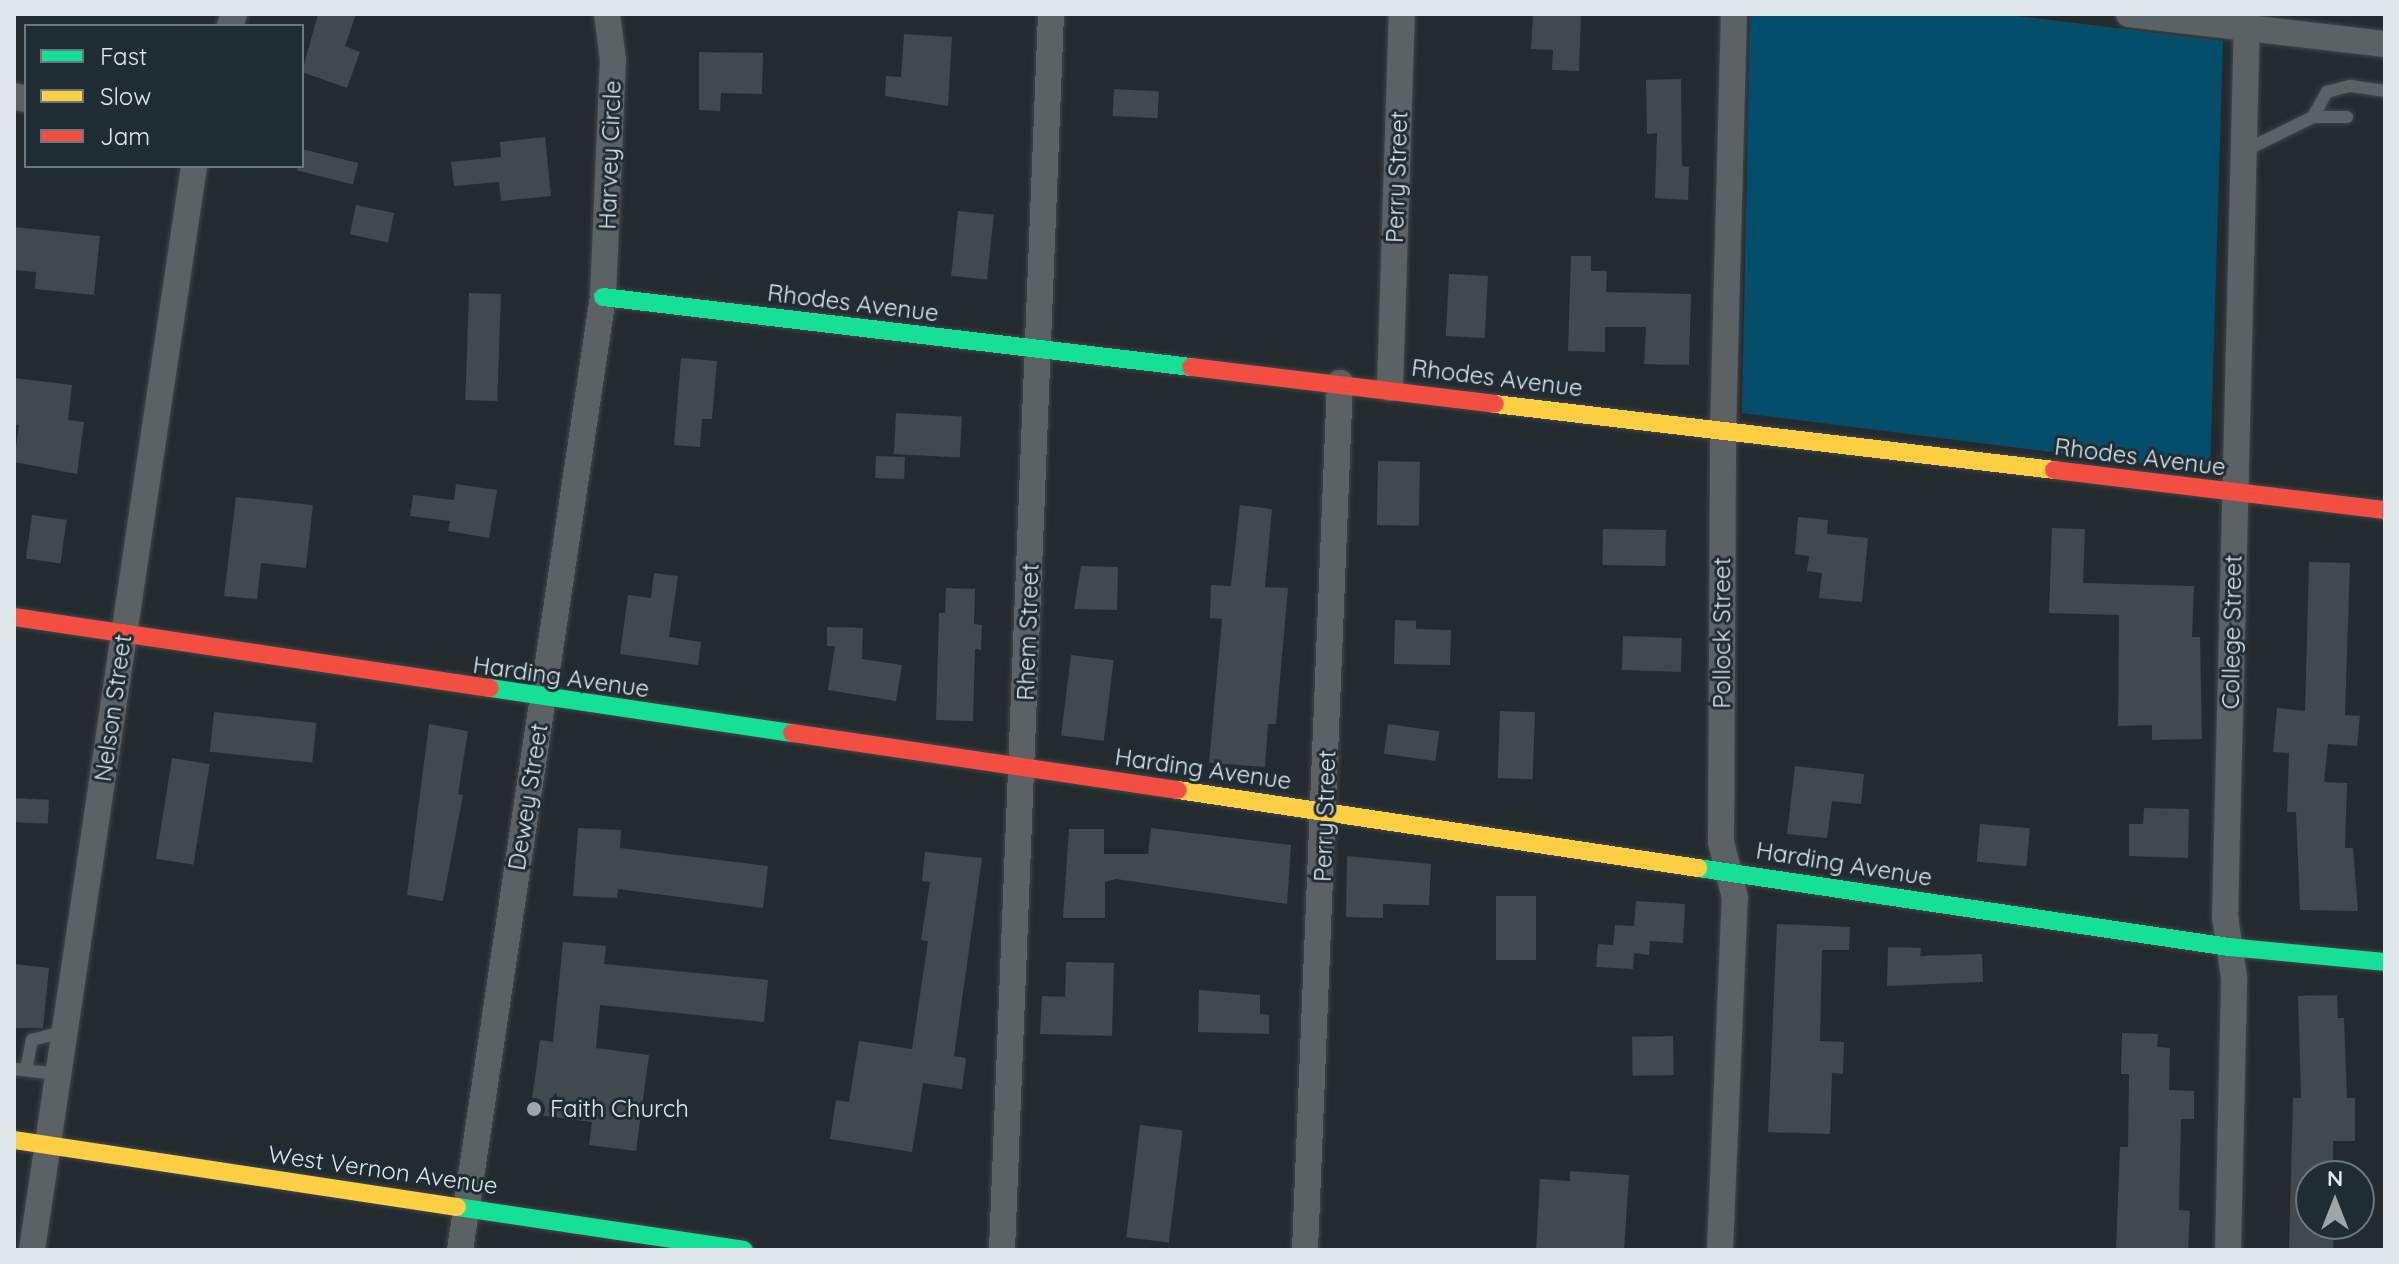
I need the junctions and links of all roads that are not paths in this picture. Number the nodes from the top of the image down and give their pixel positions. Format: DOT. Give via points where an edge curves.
graph roads {
  1 [pos="607,14"];
  2 [pos="1051,14"];
  3 [pos="1402,14"];
  4 [pos="1734,14"];
  5 [pos="2129,14"];
  6 [pos="2247,21"];
  7 [pos="2385,44"];
  8 [pos="2385,91"];
  9 [pos="2313,117"];
  10 [pos="2347,117"];
  11 [pos="2244,151"];
  12 [pos="194,168"];
  13 [pos="603,297"];
  14 [pos="1040,350"];
  15 [pos="1340,383"];
  16 [pos="1390,388"];
  17 [pos="1723,431"];
  18 [pos="2236,492"];
  19 [pos="2385,510"];
  20 [pos="14,617"];
  21 [pos="124,636"];
  22 [pos="543,699"];
  23 [pos="1022,767"];
  24 [pos="1326,811"];
  25 [pos="1728,870"];
  26 [pos="2229,947"];
  27 [pos="2385,962"];
  28 [pos="65,1031"];
  29 [pos="20,1069"];
  30 [pos="58,1074"];
  31 [pos="14,1140"];
  32 [pos="48,1145"];
  33 [pos="466,1206"];
  34 [pos="715,1248"];
  35 [pos="32,1250"];
  36 [pos="460,1250"];
  37 [pos="744,1250"];
  38 [pos="1002,1250"];
  39 [pos="1305,1250"];
  40 [pos="1720,1250"];
  41 [pos="2228,1250"];
  1 -- 13 [label="street, Harvey Circle" via="613,60"];
  2 -- 14 [label="street, Rhem Street"];
  3 -- 16 [label="street, Perry Street"];
  4 -- 17 [label="street, Pollock Street"];
  5 -- 6 [label="street"];
  6 -- 7 [label="street"];
  6 -- 11 [label="street, College Street"];
  8 -- 9 [label="lane" via="2350,86 2327,92"];
  9 -- 10 [label="lane"];
  9 -- 11 [label="lane"];
  11 -- 18 [label="street, College Street"];
  12 -- 21 [label="street, Nelson Street"];
  13 -- 14 [label="street, Rhodes Avenue"];
  13 -- 22 [label="street, Dewey Street"];
  14 -- 15 [label="street, Rhodes Avenue"];
  14 -- 23 [label="street, Rhem Street"];
  15 -- 16 [label="street, Rhodes Avenue"];
  15 -- 24 [label="street, Perry Street"];
  16 -- 17 [label="street, Rhodes Avenue"];
  17 -- 18 [label="street, Rhodes Avenue"];
  17 -- 25 [label="street, Pollock Street" via="1721,842"];
  18 -- 19 [label="street, Rhodes Avenue"];
  18 -- 26 [label="street, College Street" via="2225,901"];
  20 -- 21 [label="street, Harding Avenue"];
  21 -- 22 [label="street, Harding Avenue"];
  21 -- 28 [label="street, Nelson Street"];
  22 -- 23 [label="street, Harding Avenue"];
  22 -- 33 [label="street, Dewey Street"];
  23 -- 24 [label="street, Harding Avenue"];
  23 -- 38 [label="street, Rhem Street"];
  24 -- 25 [label="street, Harding Avenue"];
  24 -- 39 [label="street, Perry Street"];
  25 -- 26 [label="street, Harding Avenue"];
  25 -- 40 [label="street, Pollock Street" via="1735,898"];
  26 -- 27 [label="street, Harding Avenue"];
  26 -- 41 [label="street, College Street" via="2234,977"];
  28 -- 29 [label="lane" via="32,1040"];
  28 -- 30 [label="street, Nelson Street"];
  29 -- 30 [label="lane"];
  30 -- 32 [label="street, Nelson Street"];
  31 -- 32 [label="street, West Vernon Avenue"];
  32 -- 33 [label="street, West Vernon Avenue"];
  32 -- 35 [label="street, Nelson Street"];
  33 -- 34 [label="street, West Vernon Avenue"];
  33 -- 36 [label="street, Dewey Street"];
  34 -- 37 [label="street, West Vernon Avenue"];
}
